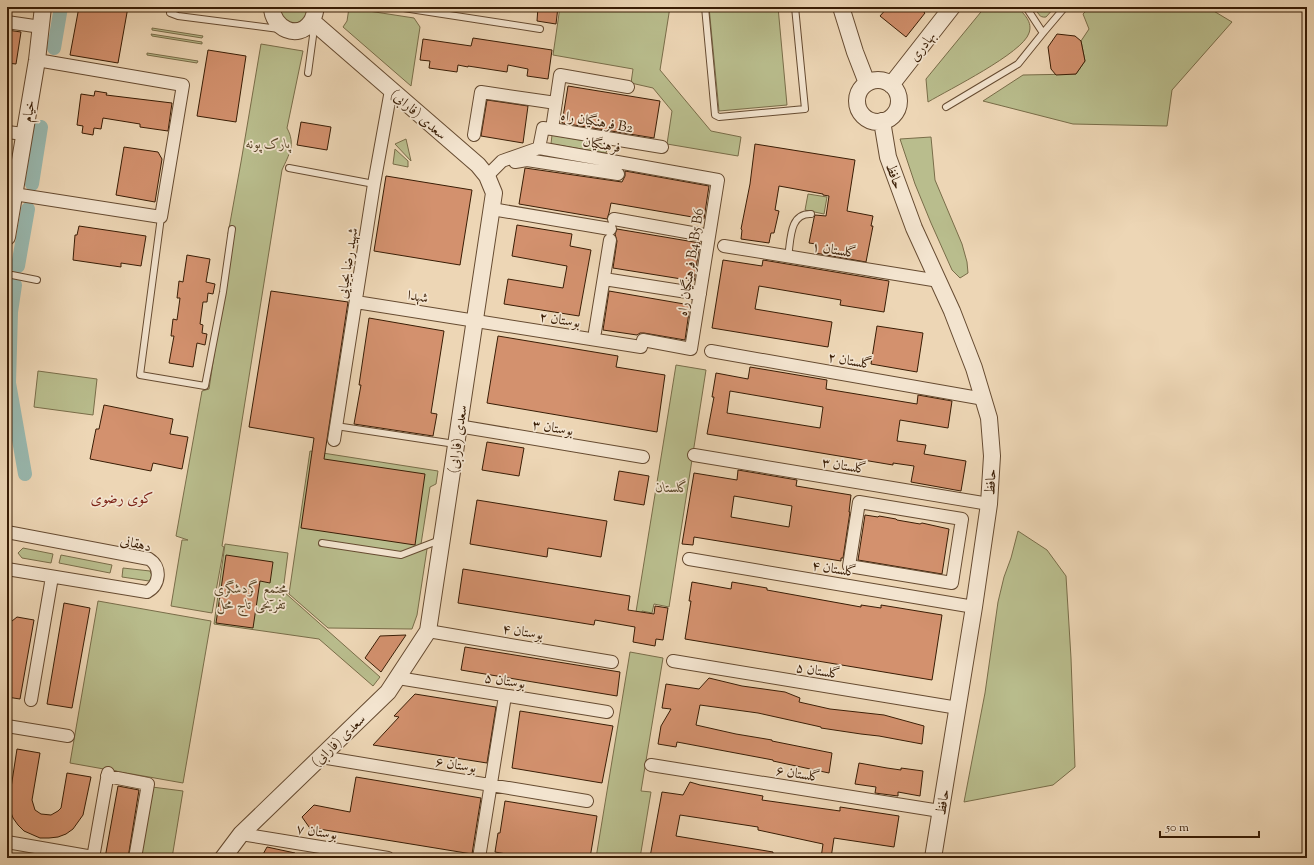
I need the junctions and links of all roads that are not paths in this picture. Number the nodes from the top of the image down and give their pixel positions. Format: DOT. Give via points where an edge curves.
graph roads {
  1 [pos="43,7"];
  2 [pos="171,7"];
  3 [pos="272,7"];
  4 [pos="397,7"];
  5 [pos="705,7"];
  6 [pos="795,7"];
  7 [pos="841,7"];
  8 [pos="952,7"];
  9 [pos="1026,7"];
  10 [pos="1065,7"];
  11 [pos="314,14"];
  12 [pos="7,22"];
  13 [pos="41,27"];
  14 [pos="540,29"];
  15 [pos="286,30"];
  16 [pos="1042,33"];
  17 [pos="36,60"];
  18 [pos="308,73"];
  19 [pos="867,83"];
  20 [pos="891,84"];
  21 [pos="628,87"];
  22 [pos="391,90"];
  23 [pos="556,104"];
  24 [pos="946,107"];
  25 [pos="882,121"];
  26 [pos="552,129"];
  27 [pos="7,132"];
  28 [pos="24,134"];
  29 [pos="474,135"];
  30 [pos="626,141"];
  31 [pos="662,147"];
  32 [pos="539,148"];
  33 [pos="289,168"];
  34 [pos="620,169"];
  35 [pos="492,171"];
  36 [pos="718,180"];
  37 [pos="374,184"];
  38 [pos="14,194"];
  39 [pos="492,209"];
  40 [pos="811,214"];
  41 [pos="161,217"];
  42 [pos="232,229"];
  43 [pos="611,229"];
  44 [pos="709,236"];
  45 [pos="7,238"];
  46 [pos="724,246"];
  47 [pos="788,257"];
  48 [pos="7,274"];
  49 [pos="604,279"];
  50 [pos="37,280"];
  51 [pos="939,281"];
  52 [pos="700,294"];
  53 [pos="356,302"];
  54 [pos="474,321"];
  55 [pos="595,332"];
  56 [pos="691,348"];
  57 [pos="711,351"];
  58 [pos="984,399"];
  59 [pos="336,426"];
  60 [pos="458,426"];
  61 [pos="334,440"];
  62 [pos="456,444"];
  63 [pos="694,455"];
  64 [pos="643,457"];
  65 [pos="962,500"];
  66 [pos="989,504"];
  67 [pos="948,517"];
  68 [pos="7,532"];
  69 [pos="442,539"];
  70 [pos="322,543"];
  71 [pos="689,560"];
  72 [pos="7,569"];
  73 [pos="52,576"];
  74 [pos="974,607"];
  75 [pos="428,631"];
  76 [pos="673,661"];
  77 [pos="612,662"];
  78 [pos="398,678"];
  79 [pos="505,696"];
  80 [pos="31,700"];
  81 [pos="958,708"];
  82 [pos="607,712"];
  83 [pos="8,729"];
  84 [pos="68,736"];
  85 [pos="320,757"];
  86 [pos="652,766"];
  87 [pos="491,785"];
  88 [pos="587,800"];
  89 [pos="940,811"];
  90 [pos="241,834"];
  91 [pos="7,842"];
  92 [pos="93,858"];
  93 [pos="135,858"];
  94 [pos="223,858"];
  95 [pos="388,858"];
  96 [pos="479,858"];
  97 [pos="933,858"];
  1 -- 13 [label="street, خیام"];
  2 -- 15 [label="lane" via="170,13 178,16"];
  3 -- 15 [label="street" via="275,22"];
  4 -- 14 [label="lane"];
  5 -- 6 [label="lane" via="718,117 805,109"];
  7 -- 19 [label="street"];
  8 -- 20 [label="street, بهادری"];
  9 -- 16 [label="lane"];
  10 -- 16 [label="lane"];
  11 -- 15 [label="street" via="307,27 294,31"];
  11 -- 18 [label="lane"];
  11 -- 22 [label="street, سعدی (فارابی)"];
  12 -- 13 [label="street"];
  13 -- 17 [label="street, خیام"];
  16 -- 24 [label="lane" via="1018,64"];
  17 -- 28 [label="street, خیام"];
  17 -- 41 [label="street" via="183,85"];
  19 -- 20 [label="street" via="879,80"];
  19 -- 25 [label="street" via="857,98 860,111 869,120"];
  20 -- 25 [label="street" via="896,90 899,105 893,115"];
  21 -- 23 [label="street, فرهنگیان راه B2" via="560,75"];
  22 -- 35 [label="street, سعدی (فارابی)" via="478,165"];
  22 -- 37 [label="street, شهید رضا یحیایی"];
  23 -- 26 [label="street, فرهنگیان راه B2"];
  23 -- 29 [label="street" via="481,92"];
  25 -- 51 [label="street, حافظ" via="888,157 914,228"];
  26 -- 30 [label="street, فرهنگیان راه B2"];
  26 -- 32 [label="street" via="543,128"];
  27 -- 28 [label="street"];
  28 -- 38 [label="street, خیام"];
  30 -- 31 [label="street, فرهنگیان راه B2"];
  30 -- 34 [label="street"];
  32 -- 34 [label="street, فرهنگیان"];
  32 -- 35 [label="street, فرهنگیان" via="502,161"];
  33 -- 37 [label="lane"];
  34 -- 35 [label="street" via="527,160"];
  34 -- 36 [label="street, فرهنگیان"];
  35 -- 39 [label="street, سعدی (فارابی)"];
  36 -- 44 [label="street, فرهنگیان راه B4 B5 B6"];
  37 -- 53 [label="street, شهید رضا یحیایی"];
  38 -- 41 [label="street"];
  38 -- 45 [label="street, خیام"];
  39 -- 43 [label="street"];
  39 -- 54 [label="street, سعدی (فارابی)"];
  40 -- 47 [label="lane" via="804,214 796,219 792,228"];
  41 -- 42 [label="lane" via="140,375 205,386"];
  43 -- 44 [label="street"];
  43 -- 49 [label="street"];
  44 -- 52 [label="street, فرهنگیان راه B4 B5 B6"];
  46 -- 47 [label="street, گلستان ۱"];
  47 -- 51 [label="street, گلستان ۱"];
  48 -- 50 [label="lane"];
  49 -- 52 [label="street"];
  49 -- 55 [label="street"];
  51 -- 58 [label="street, حافظ"];
  52 -- 56 [label="street, فرهنگیان راه B4 B5 B6"];
  53 -- 54 [label="street, شهدا"];
  53 -- 59 [label="street, شهید رضا یحیایی"];
  54 -- 56 [label="street, بوستان ۲" via="642,344"];
  54 -- 60 [label="street, سعدی (فارابی)"];
  57 -- 58 [label="street, گلستان ۲"];
  58 -- 66 [label="street, حافظ" via="989,418 992,456"];
  59 -- 61 [label="street, شهید رضا یحیایی"];
  59 -- 62 [label="lane"];
  60 -- 62 [label="street, سعدی (فارابی)"];
  60 -- 64 [label="street, بوستان ۳"];
  62 -- 69 [label="street, سعدی (فارابی)"];
  63 -- 65 [label="street, گلستان ۳"];
  65 -- 66 [label="street, گلستان ۳"];
  65 -- 67 [label="street"];
  66 -- 74 [label="street, حافظ"];
  67 -- 67 [label="street" via="859,502 849,566 952,583 962,519"];
  68 -- 73 [label="street, دهقانی" via="149,559 157,567 158,577 155,586 147,592"];
  69 -- 70 [label="lane" via="401,555"];
  69 -- 75 [label="street, سعدی (فارابی)"];
  71 -- 74 [label="street, گلستان ۴"];
  72 -- 73 [label="street, دهقانی"];
  73 -- 80 [label="street"];
  74 -- 81 [label="street, حافظ"];
  75 -- 77 [label="street, بوستان ۴"];
  75 -- 78 [label="street, سعدی (فارابی)"];
  76 -- 81 [label="street, گلستان ۵"];
  78 -- 79 [label="street, بوستان ۵"];
  78 -- 85 [label="street, سعدی (فارابی)" via="388,692"];
  79 -- 82 [label="street, بوستان ۵"];
  79 -- 87 [label="street"];
  81 -- 89 [label="street, حافظ"];
  83 -- 84 [label="street"];
  85 -- 87 [label="street, بوستان ۶"];
  85 -- 90 [label="street, سعدی (فارابی)"];
  86 -- 89 [label="street, گلستان ۶"];
  87 -- 88 [label="street, بوستان ۶"];
  87 -- 96 [label="street"];
  89 -- 97 [label="street, حافظ"];
  90 -- 94 [label="street, سعدی (فارابی)"];
  90 -- 95 [label="street, بوستان ۷"];
  91 -- 92 [label="street"];
  92 -- 93 [label="street" via="108,774 148,784"];
}
